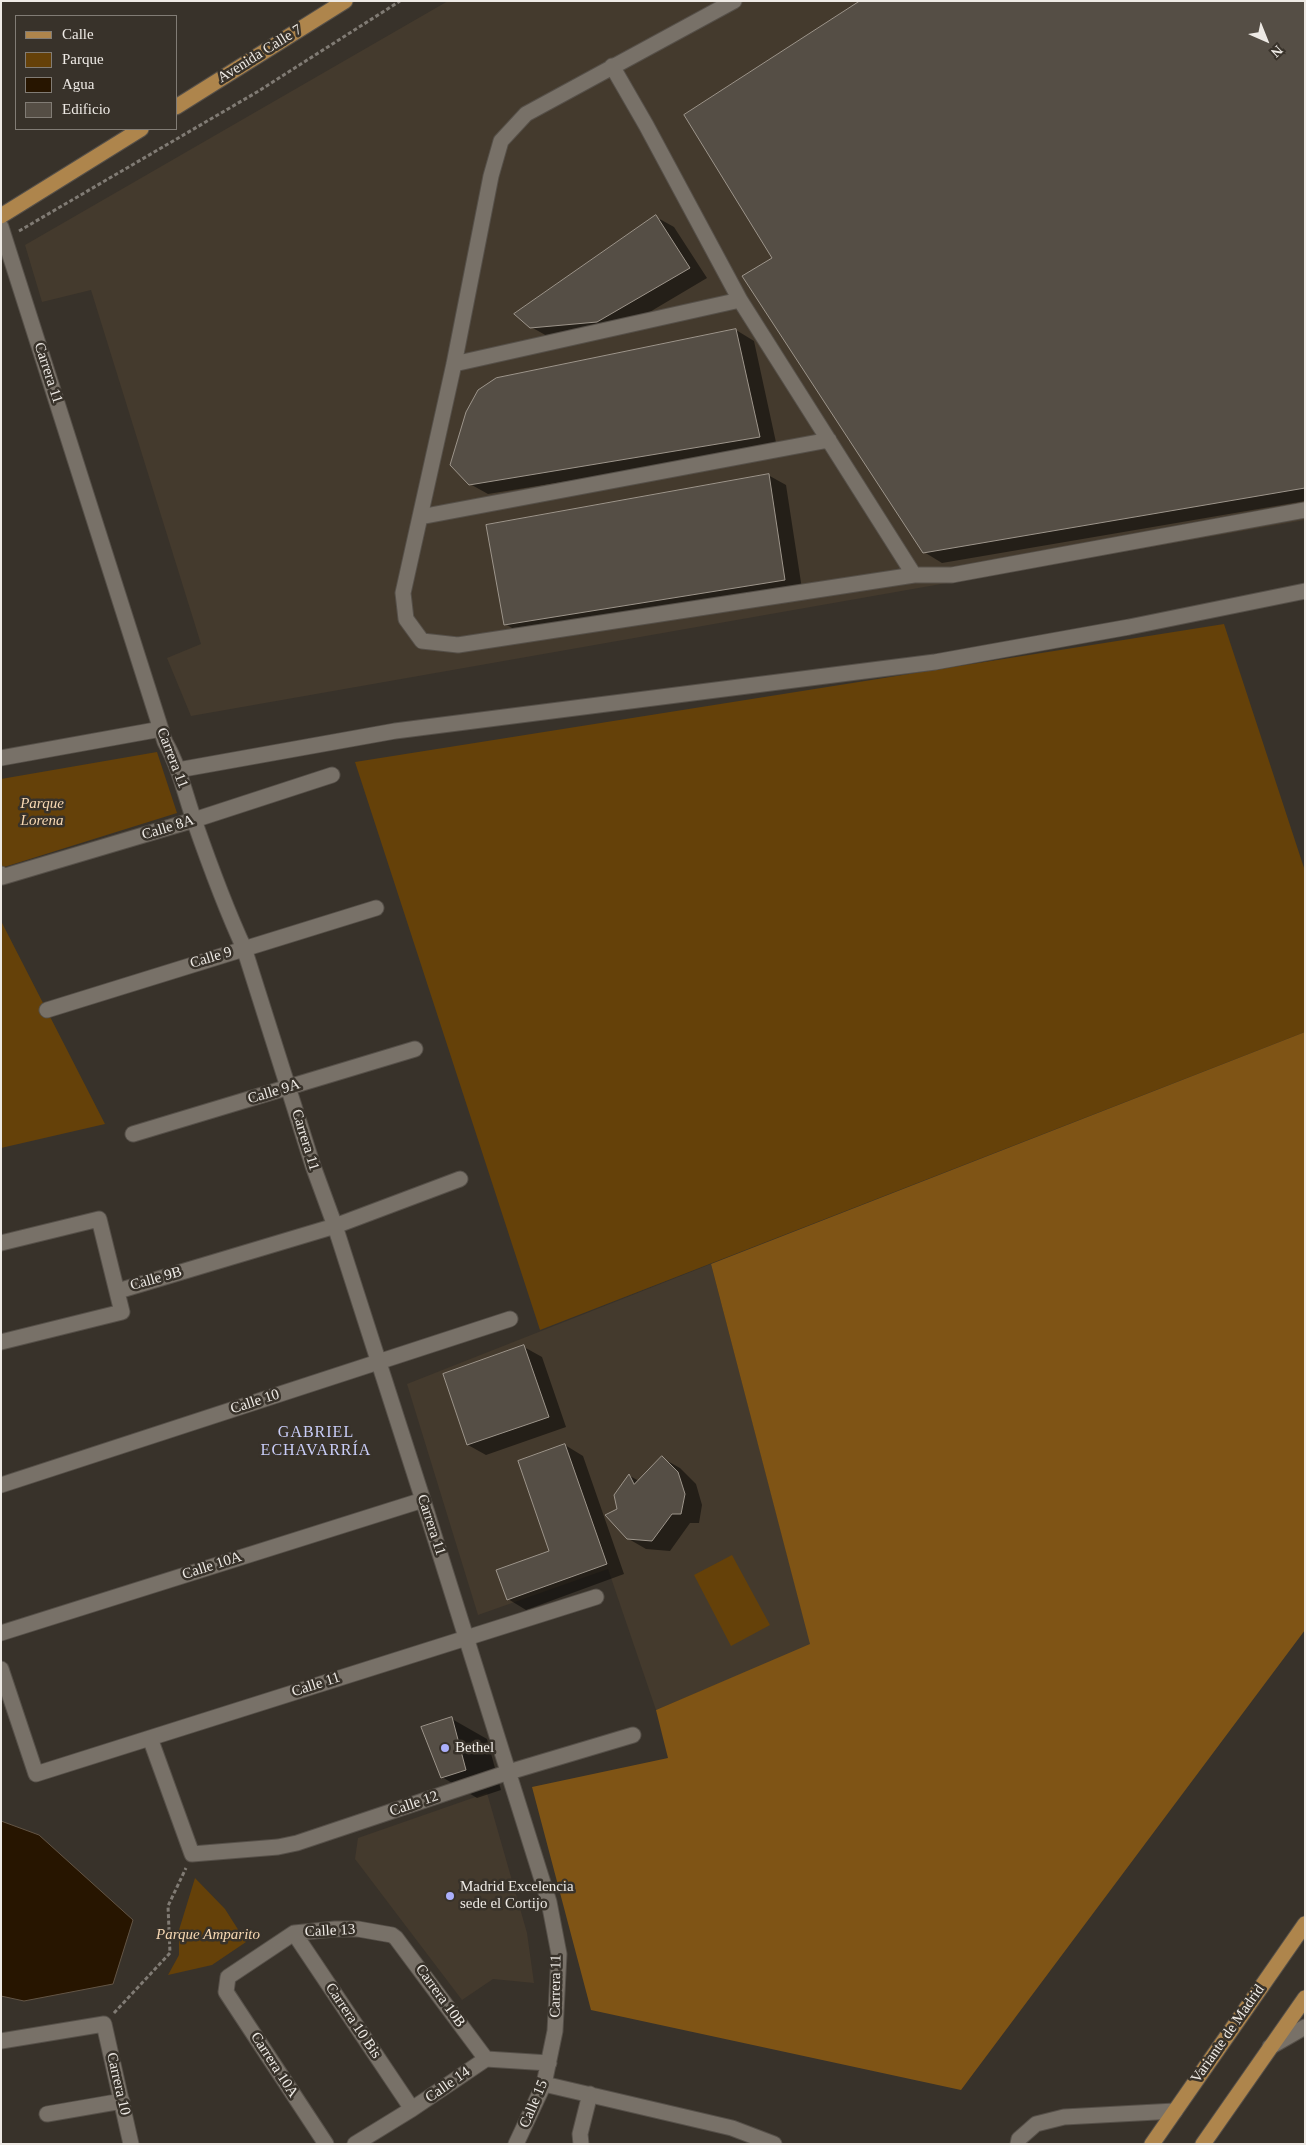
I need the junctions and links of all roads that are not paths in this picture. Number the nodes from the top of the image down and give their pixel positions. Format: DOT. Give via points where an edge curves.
graph roads {
  1 [pos="345,1"];
  2 [pos="734,1"];
  3 [pos="612,66"];
  4 [pos="178,106"];
  5 [pos="139,130"];
  6 [pos="1,216"];
  7 [pos="7,230"];
  8 [pos="740,300"];
  9 [pos="454,364"];
  10 [pos="828,440"];
  11 [pos="1305,510"];
  12 [pos="420,517"];
  13 [pos="914,575"];
  14 [pos="1305,591"];
  15 [pos="161,729"];
  16 [pos="1,758"];
  17 [pos="178,770"];
  18 [pos="332,775"];
  19 [pos="194,820"];
  20 [pos="2,876"];
  21 [pos="376,908"];
  22 [pos="244,948"];
  23 [pos="47,1010"];
  24 [pos="415,1049"];
  25 [pos="289,1087"];
  26 [pos="133,1134"];
  27 [pos="460,1179"];
  28 [pos="335,1226"];
  29 [pos="1,1243"];
  30 [pos="118,1291"];
  31 [pos="510,1319"];
  32 [pos="1,1342"];
  33 [pos="378,1361"];
  34 [pos="1,1485"];
  35 [pos="423,1500"];
  36 [pos="596,1597"];
  37 [pos="1,1633"];
  38 [pos="466,1636"];
  39 [pos="1,1669"];
  40 [pos="633,1735"];
  41 [pos="150,1738"];
  42 [pos="509,1772"];
  43 [pos="1305,1924"];
  44 [pos="294,1933"];
  45 [pos="392,1935"];
  46 [pos="225,1984"];
  47 [pos="1305,1998"];
  48 [pos="1305,2027"];
  49 [pos="1,2041"];
  50 [pos="1270,2047"];
  51 [pos="486,2059"];
  52 [pos="549,2063"];
  53 [pos="544,2084"];
  54 [pos="590,2094"];
  55 [pos="122,2101"];
  56 [pos="412,2109"];
  57 [pos="1175,2111"];
  58 [pos="47,2114"];
  59 [pos="131,2144"];
  60 [pos="326,2144"];
  61 [pos="355,2144"];
  62 [pos="516,2144"];
  63 [pos="581,2144"];
  64 [pos="774,2144"];
  65 [pos="1018,2144"];
  66 [pos="1152,2144"];
  67 [pos="1203,2144"];
  1 -- 4 [label="main road, Avenida Calle 7"];
  2 -- 3 [label="street"];
  3 -- 8 [label="street"];
  3 -- 9 [label="street" via="526,114 501,141 490,176"];
  5 -- 6 [label="main road"];
  7 -- 15 [label="street, Carrera 11"];
  8 -- 9 [label="street"];
  8 -- 10 [label="street"];
  9 -- 12 [label="street"];
  10 -- 12 [label="street"];
  10 -- 13 [label="street"];
  11 -- 13 [label="street" via="952,575"];
  12 -- 13 [label="street" via="403,593 406,619 422,641 458,645"];
  14 -- 17 [label="street" via="935,662 395,731"];
  15 -- 16 [label="street"];
  15 -- 17 [label="street, Carrera 11"];
  17 -- 19 [label="street, Carrera 11"];
  18 -- 19 [label="street, Calle 8A"];
  19 -- 20 [label="street, Calle 8A"];
  19 -- 22 [label="street, Carrera 11"];
  21 -- 22 [label="street, Calle 9"];
  22 -- 23 [label="street, Calle 9"];
  22 -- 25 [label="street, Carrera 11"];
  24 -- 25 [label="street, Calle 9A"];
  25 -- 26 [label="street, Calle 9A"];
  25 -- 28 [label="street, Carrera 11" via="312,1166"];
  27 -- 28 [label="street, Calle 9B"];
  28 -- 30 [label="street, Calle 9B"];
  28 -- 33 [label="street, Carrera 11"];
  29 -- 30 [label="street" via="99,1219"];
  30 -- 32 [label="street, Calle 9B" via="122,1312"];
  31 -- 33 [label="street, Calle 10"];
  33 -- 34 [label="street, Calle 10"];
  33 -- 35 [label="street, Carrera 11"];
  35 -- 37 [label="street, Calle 10A"];
  35 -- 38 [label="street, Carrera 11"];
  36 -- 38 [label="street, Calle 11"];
  38 -- 41 [label="street, Calle 11"];
  38 -- 42 [label="street, Carrera 11"];
  39 -- 41 [label="street, Calle 11" via="36,1774"];
  40 -- 42 [label="street, Calle 12"];
  41 -- 42 [label="street, Calle 12" via="192,1854 297,1843"];
  42 -- 52 [label="street, Carrera 11" via="548,1902 559,1954 555,2031"];
  43 -- 57 [label="main road, Variante de Madrid"];
  44 -- 45 [label="street, Calle 13" via="358,1929"];
  44 -- 46 [label="street, Calle 13" via="228,1977"];
  44 -- 56 [label="street, Carrera 10 Bis"];
  45 -- 51 [label="street, Carrera 10B"];
  46 -- 60 [label="street, Carrera 10A" via="226,1992"];
  47 -- 50 [label="main road"];
  48 -- 50 [label="street"];
  49 -- 55 [label="street, Carrera 10" via="104,2024"];
  50 -- 67 [label="main road"];
  51 -- 52 [label="street, Calle 14"];
  51 -- 56 [label="street, Calle 14"];
  52 -- 53 [label="street, Calle 15"];
  53 -- 54 [label="street"];
  53 -- 62 [label="street, Calle 15"];
  54 -- 63 [label="street" via="580,2134"];
  54 -- 64 [label="street" via="732,2128"];
  55 -- 58 [label="street"];
  55 -- 59 [label="street, Carrera 10"];
  56 -- 61 [label="street, Calle 14"];
  57 -- 65 [label="street" via="1064,2117 1036,2124 1019,2139"];
  57 -- 66 [label="main road, Variante de Madrid"];
}
